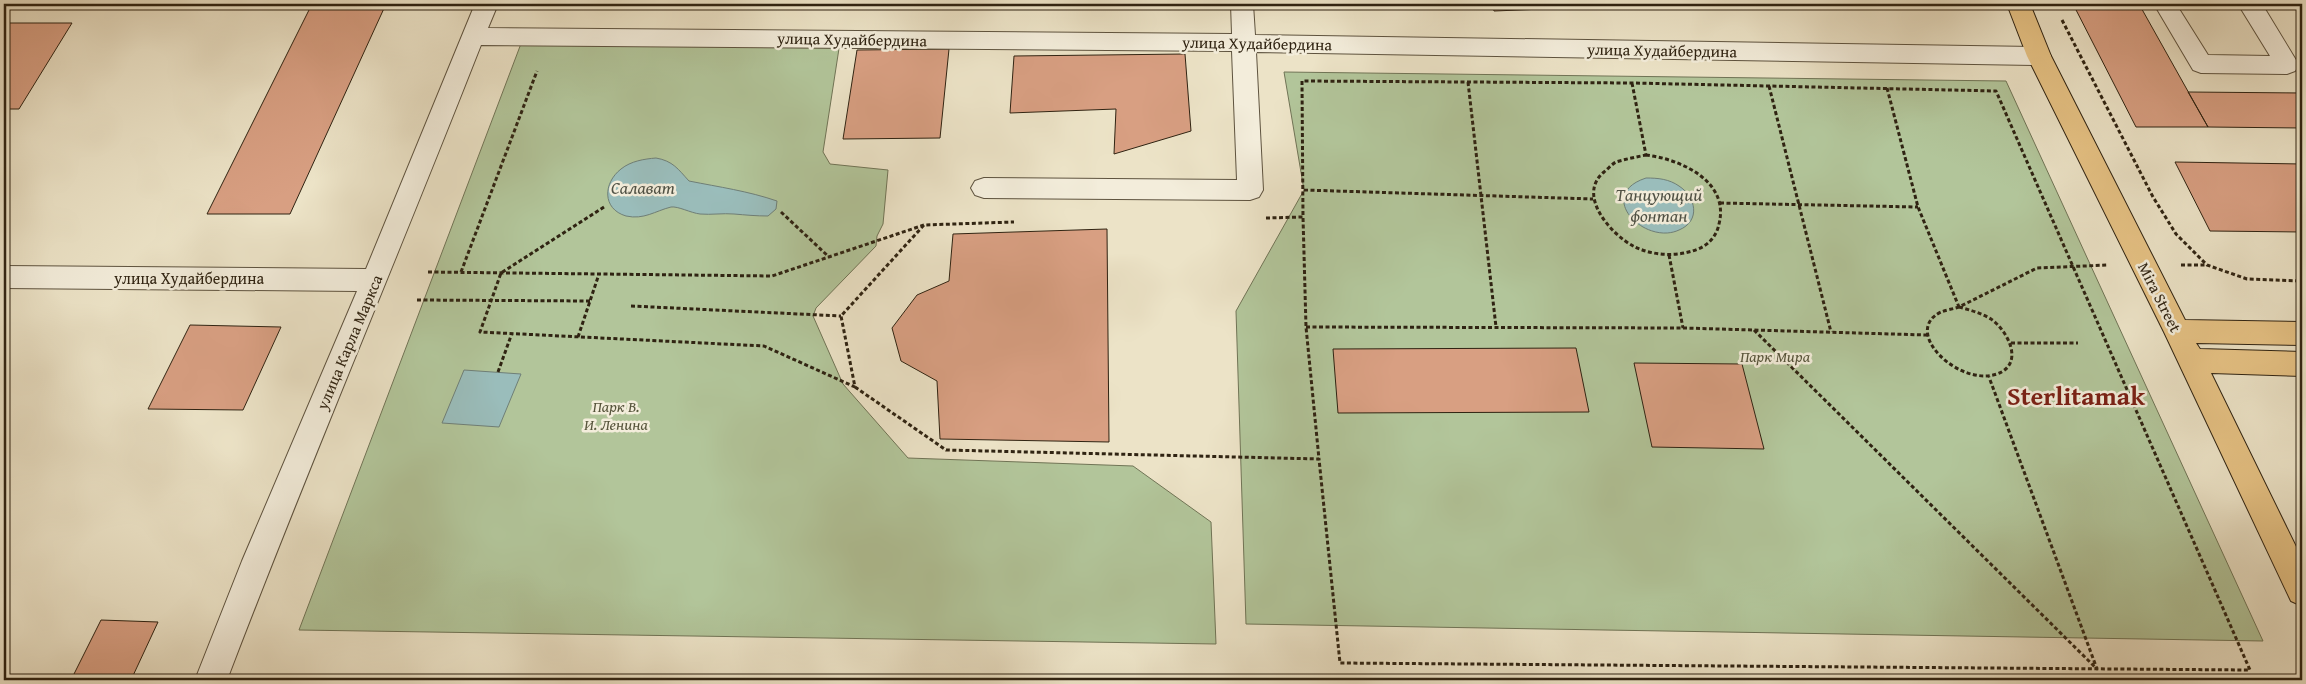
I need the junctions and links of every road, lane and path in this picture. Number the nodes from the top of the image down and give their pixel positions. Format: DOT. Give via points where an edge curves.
graph roads {
  1 [pos="486,4"];
  2 [pos="1242,4"];
  3 [pos="2018,4"];
  4 [pos="2165,4"];
  5 [pos="2250,4"];
  6 [pos="2058,12"];
  7 [pos="474,36"];
  8 [pos="1244,43"];
  9 [pos="2039,56"];
  10 [pos="537,71"];
  11 [pos="1468,82"];
  12 [pos="1632,83"];
  13 [pos="1769,86"];
  14 [pos="1887,88"];
  15 [pos="1646,155"];
  16 [pos="984,188"];
  17 [pos="1304,190"];
  18 [pos="1481,195"];
  19 [pos="1593,199"];
  20 [pos="1720,203"];
  21 [pos="1799,205"];
  22 [pos="604,207"];
  23 [pos="1918,207"];
  24 [pos="781,212"];
  25 [pos="1303,217"];
  26 [pos="1264,218"];
  27 [pos="1019,222"];
  28 [pos="924,225"];
  29 [pos="1669,255"];
  30 [pos="829,257"];
  31 [pos="2207,264"];
  32 [pos="2110,265"];
  33 [pos="2189,265"];
  34 [pos="2073,267"];
  35 [pos="428,272"];
  36 [pos="461,272"];
  37 [pos="501,273"];
  38 [pos="599,274"];
  39 [pos="4,277"];
  40 [pos="375,280"];
  41 [pos="2302,281"];
  42 [pos="417,300"];
  43 [pos="491,300"];
  44 [pos="590,301"];
  45 [pos="631,306"];
  46 [pos="1959,307"];
  47 [pos="841,316"];
  48 [pos="1306,327"];
  49 [pos="1496,327"];
  50 [pos="1683,328"];
  51 [pos="1754,330"];
  52 [pos="2178,330"];
  53 [pos="1831,332"];
  54 [pos="512,333"];
  55 [pos="2302,333"];
  56 [pos="1927,335"];
  57 [pos="578,337"];
  58 [pos="2011,343"];
  59 [pos="2078,343"];
  60 [pos="2192,361"];
  61 [pos="2302,364"];
  62 [pos="498,372"];
  63 [pos="1989,377"];
  64 [pos="855,387"];
  65 [pos="1319,459"];
  66 [pos="2302,591"];
  67 [pos="2097,669"];
  68 [pos="211,680"];
  1 -- 7 [label="street, улица Карла Маркса"];
  2 -- 8 [label="street"];
  3 -- 9 [label="main road, Mira Street"];
  4 -- 5 [label="street" via="2201,64 2287,65"];
  6 -- 31 [label="path" via="2153,196 2176,234"];
  7 -- 8 [label="street, улица Худайбердина"];
  7 -- 40 [label="street, улица Карла Маркса"];
  8 -- 9 [label="street, улица Худайбердина"];
  8 -- 16 [label="street" via="1250,190"];
  9 -- 52 [label="main road, Mira Street"];
  10 -- 36 [label="path"];
  11 -- 12 [label="path"];
  11 -- 17 [label="path" via="1302,81"];
  11 -- 18 [label="path"];
  12 -- 13 [label="path"];
  12 -- 15 [label="path"];
  13 -- 14 [label="path"];
  13 -- 21 [label="path"];
  14 -- 23 [label="path"];
  14 -- 34 [label="path" via="1996,91"];
  15 -- 19 [label="path" via="1613,162 1601,172 1594,185"];
  15 -- 20 [label="path" via="1665,157 1692,170 1713,188"];
  17 -- 18 [label="path"];
  17 -- 25 [label="path"];
  18 -- 19 [label="path"];
  18 -- 49 [label="path"];
  19 -- 29 [label="path" via="1598,215 1610,231 1627,243"];
  20 -- 21 [label="path"];
  20 -- 29 [label="path" via="1722,219 1716,234 1706,245 1689,253"];
  21 -- 23 [label="path"];
  21 -- 53 [label="path"];
  22 -- 37 [label="path"];
  23 -- 46 [label="path"];
  24 -- 30 [label="path"];
  25 -- 26 [label="path"];
  25 -- 48 [label="path"];
  27 -- 28 [label="path"];
  28 -- 30 [label="path"];
  28 -- 47 [label="path"];
  29 -- 50 [label="path"];
  30 -- 38 [label="path" via="772,276"];
  31 -- 33 [label="path"];
  31 -- 41 [label="path" via="2247,279"];
  32 -- 34 [label="path"];
  34 -- 46 [label="path" via="2037,268"];
  34 -- 67 [label="path" via="2250,670"];
  35 -- 36 [label="path"];
  36 -- 37 [label="path"];
  37 -- 38 [label="path"];
  37 -- 43 [label="path"];
  38 -- 44 [label="path"];
  39 -- 40 [label="street, улица Худайбердина"];
  40 -- 68 [label="street, улица Карла Маркса" via="257,561"];
  42 -- 43 [label="path"];
  43 -- 44 [label="path"];
  43 -- 54 [label="path" via="480,332"];
  44 -- 57 [label="path"];
  45 -- 47 [label="path"];
  46 -- 56 [label="path" via="1938,312 1931,318"];
  46 -- 58 [label="path" via="1985,315 1996,323"];
  47 -- 64 [label="path"];
  48 -- 49 [label="path"];
  48 -- 65 [label="path"];
  49 -- 50 [label="path"];
  50 -- 51 [label="path"];
  51 -- 53 [label="path"];
  51 -- 67 [label="path"];
  52 -- 55 [label="main road"];
  52 -- 60 [label="main road, Mira Street"];
  53 -- 56 [label="path"];
  54 -- 57 [label="path"];
  54 -- 62 [label="path"];
  56 -- 63 [label="path" via="1934,352 1949,366 1976,377"];
  57 -- 64 [label="path" via="764,346"];
  58 -- 59 [label="path"];
  58 -- 63 [label="path" via="2012,361 2007,369"];
  60 -- 61 [label="main road"];
  60 -- 66 [label="main road, Mira Street"];
  63 -- 67 [label="path"];
  64 -- 65 [label="path" via="946,450"];
  65 -- 67 [label="path" via="1340,663"];
}
